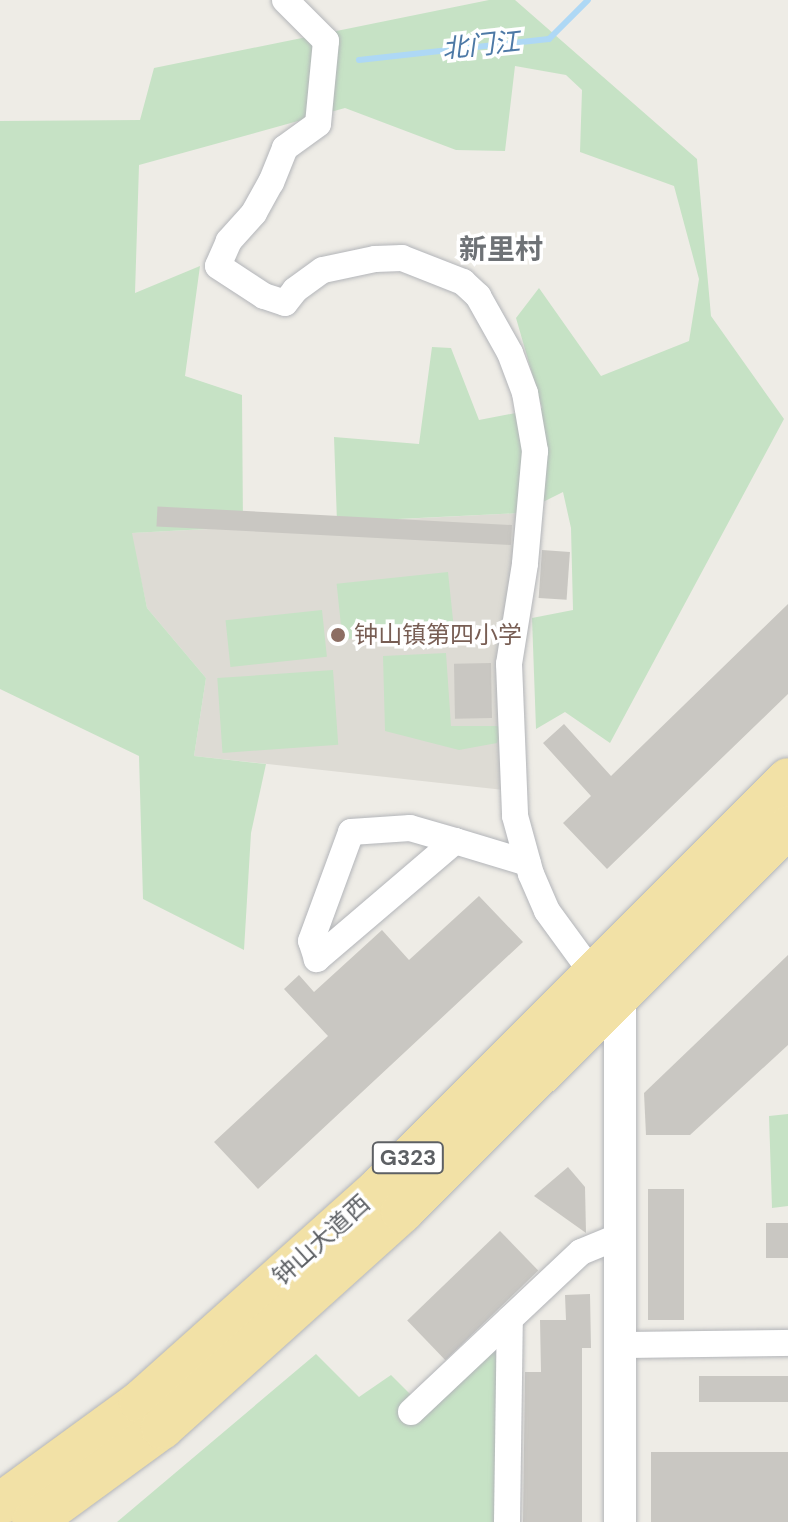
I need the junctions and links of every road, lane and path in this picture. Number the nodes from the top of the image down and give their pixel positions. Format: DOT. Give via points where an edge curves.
graph roads {
  1 [pos="285,0"];
  2 [pos="785,801"];
  3 [pos="455,841"];
  4 [pos="528,863"];
  5 [pos="606,984"];
  6 [pos="620,1236"];
  7 [pos="510,1319"];
  8 [pos="788,1343"];
  9 [pos="620,1345"];
  10 [pos="411,1412"];
  11 [pos="0,1504"];
  12 [pos="33,1522"];
  13 [pos="507,1522"];
  14 [pos="620,1522"];
  1 -- 4 [label="street" via="326,41 318,124 285,148 254,213 229,241 218,266 264,296 285,303 323,270 402,258 463,282 478,296 510,353 525,393 535,451 509,664 515,816"];
  2 -- 5 [label="highway, 钟山大道西 / G323"];
  3 -- 3 [label="street" via="410,828 351,832 311,941 317,959"];
  3 -- 4 [label="street"];
  4 -- 5 [label="street" via="547,911"];
  5 -- 6 [label="street"];
  5 -- 11 [label="highway, 钟山大道西 / G323" via="140,1402"];
  5 -- 12 [label="highway, 钟山大道西 / G323" via="402,1212 185,1407"];
  6 -- 7 [label="street" via="581,1252"];
  6 -- 9 [label="street"];
  7 -- 10 [label="street"];
  7 -- 13 [label="street"];
  8 -- 9 [label="street"];
  9 -- 14 [label="street"];
}
